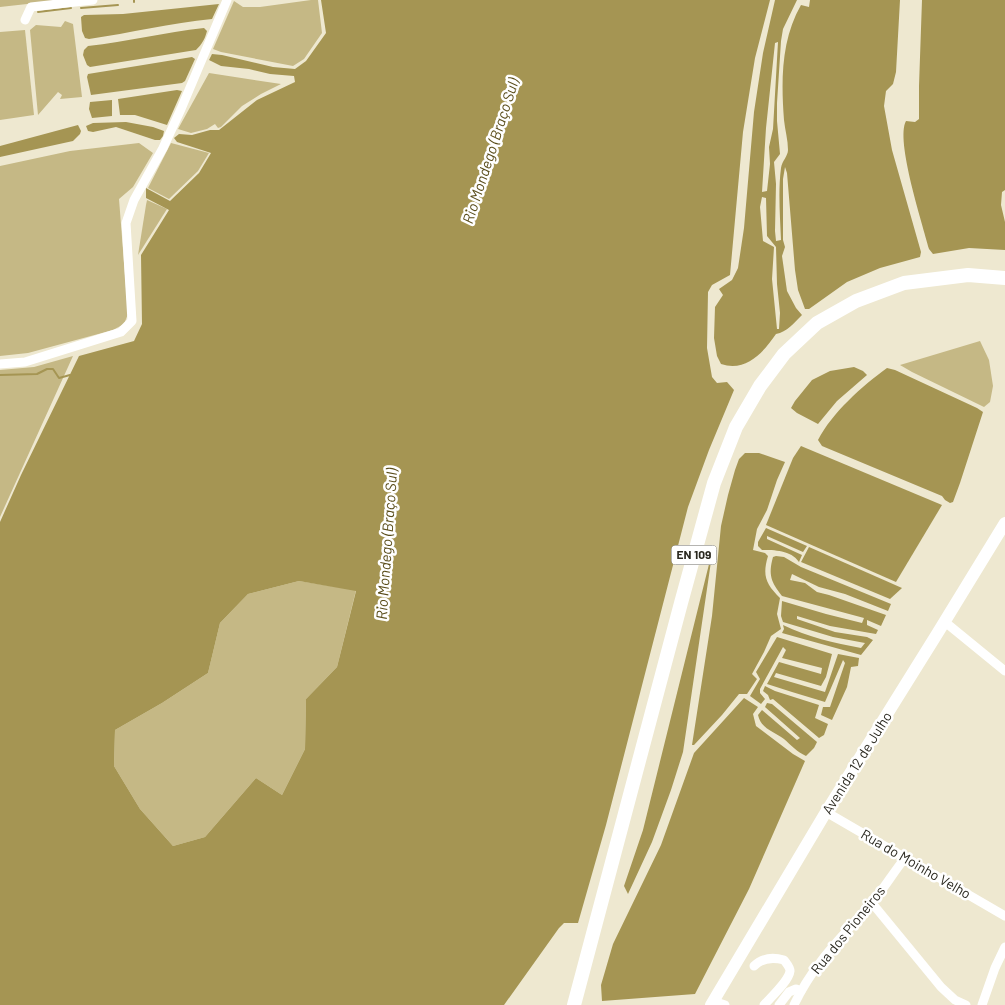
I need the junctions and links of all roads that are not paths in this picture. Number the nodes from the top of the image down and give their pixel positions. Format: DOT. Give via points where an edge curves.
graph roads {
  1 [pos="93,0"];
  2 [pos="227,0"];
  3 [pos="25,20"];
  4 [pos="1005,278"];
  5 [pos="0,364"];
  6 [pos="1005,523"];
  7 [pos="945,622"];
  8 [pos="1005,671"];
  9 [pos="826,812"];
  10 [pos="904,858"];
  11 [pos="872,903"];
  12 [pos="1005,916"];
  13 [pos="1005,947"];
  14 [pos="754,966"];
  15 [pos="801,991"];
  16 [pos="716,1004"];
  17 [pos="574,1005"];
  18 [pos="764,1005"];
  19 [pos="779,1005"];
  20 [pos="794,1005"];
  21 [pos="966,1005"];
  22 [pos="982,1005"];
  1 -- 3 [label="street" via="31,7"];
  2 -- 5 [label="street" via="181,109 134,200 126,223 132,321 121,332 25,362"];
  4 -- 17 [label="main road, EN 109" via="968,275 904,283 856,301 817,323 784,354 760,386 736,427 714,483"];
  6 -- 7 [label="main road, Avenida 12 de Julho"];
  7 -- 8 [label="street"];
  7 -- 9 [label="main road, Avenida 12 de Julho"];
  9 -- 10 [label="street, Rua do Moinho Velho"];
  9 -- 16 [label="main road, Avenida 12 de Julho"];
  10 -- 11 [label="street, Rua dos Pioneiros"];
  10 -- 12 [label="street, Rua do Moinho Velho"];
  11 -- 15 [label="street, Rua dos Pioneiros" via="828,952"];
  11 -- 21 [label="street" via="941,987"];
  13 -- 22 [label="street"];
  14 -- 18 [label="street" via="759,961 775,958 784,960 790,972"];
  15 -- 19 [label="street" via="789,992"];
  15 -- 20 [label="street, Rua dos Pioneiros"];
}
